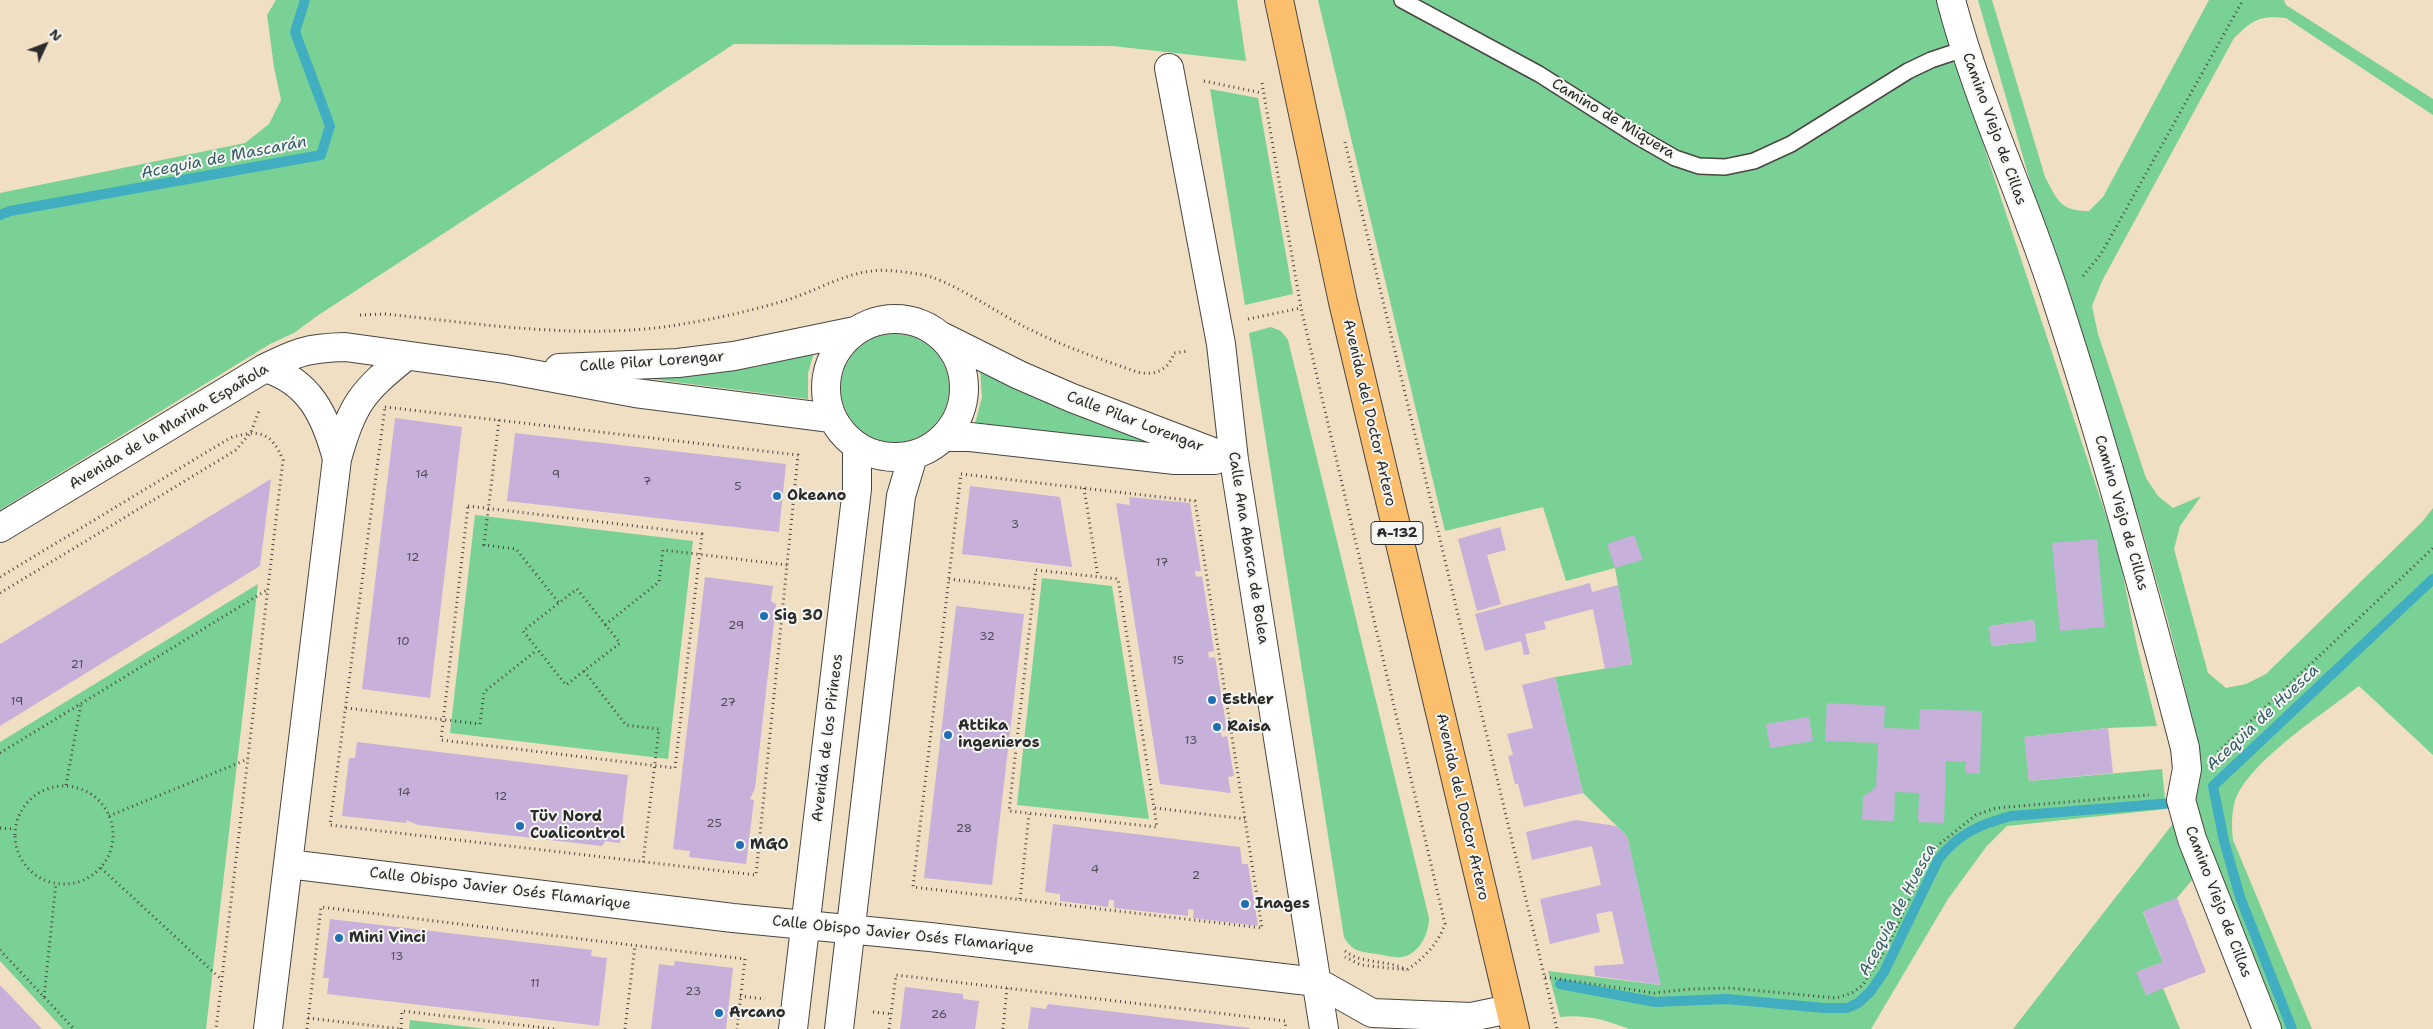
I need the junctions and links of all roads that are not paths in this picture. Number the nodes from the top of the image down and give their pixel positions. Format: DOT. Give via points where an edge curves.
graph roads {
  1 [pos="1279,0"];
  2 [pos="1402,0"];
  3 [pos="1951,0"];
  4 [pos="1964,49"];
  5 [pos="1169,68"];
  6 [pos="855,331"];
  7 [pos="938,334"];
  8 [pos="345,347"];
  9 [pos="405,356"];
  10 [pos="264,368"];
  11 [pos="505,369"];
  12 [pos="831,418"];
  13 [pos="945,437"];
  14 [pos="857,447"];
  15 [pos="913,456"];
  16 [pos="337,459"];
  17 [pos="1234,460"];
  18 [pos="0,528"];
  19 [pos="288,864"];
  20 [pos="806,924"];
  21 [pos="851,929"];
  22 [pos="1317,982"];
  23 [pos="1512,1019"];
  24 [pos="268,1029"];
  25 [pos="793,1029"];
  26 [pos="839,1029"];
  27 [pos="1324,1029"];
  28 [pos="2267,1029"];
  1 -- 23 [label="main road, Avenida del Doctor Artero / A-132" via="1343,302"];
  2 -- 4 [label="lane, Camino de Miquera" via="1538,74 1676,158 1699,166 1725,167 1754,161 1799,140 1908,71"];
  3 -- 4 [label="street, Camino Viejo de Cillas"];
  4 -- 28 [label="street, Camino Viejo de Cillas" via="2057,299 2137,567 2185,748 2181,800 2192,839"];
  5 -- 17 [label="street, Calle Ana Abarca de Bolea" via="1221,344"];
  6 -- 7 [label="street" via="875,321 897,318 919,323"];
  6 -- 11 [label="street, Calle Pilar Lorengar" via="697,361"];
  6 -- 12 [label="street" via="837,348 827,370 825,394"];
  7 -- 13 [label="street" via="952,348 961,365 965,384 960,412"];
  7 -- 17 [label="street, Calle Pilar Lorengar" via="1018,375 1072,398"];
  8 -- 9 [label="street, Calle Pilar Lorengar"];
  8 -- 10 [label="street, Avenida de la Marina Española" via="299,351"];
  9 -- 11 [label="street, Calle Pilar Lorengar"];
  9 -- 16 [label="street" via="378,379 353,410"];
  10 -- 16 [label="street" via="283,373 318,406 330,432"];
  10 -- 18 [label="street, Avenida de la Marina Española"];
  11 -- 12 [label="street, Calle Pilar Lorengar" via="635,393"];
  12 -- 14 [label="street" via="846,439"];
  13 -- 15 [label="street"];
  13 -- 17 [label="street, Calle Pilar Lorengar" via="1175,460"];
  14 -- 15 [label="street" via="884,457"];
  14 -- 20 [label="street, Avenida de los Pirineos" via="857,489"];
  15 -- 21 [label="street" via="901,496"];
  16 -- 19 [label="street"];
  17 -- 22 [label="street, Calle Ana Abarca de Bolea"];
  19 -- 20 [label="street, Calle Obispo Javier Osés Flamarique"];
  19 -- 24 [label="street"];
  20 -- 21 [label="street, Calle Obispo Javier Osés Flamarique"];
  20 -- 25 [label="street, Avenida de los Pirineos"];
  21 -- 22 [label="street, Calle Obispo Javier Osés Flamarique"];
  21 -- 26 [label="street"];
  22 -- 23 [label="street, Calle Obispo Javier Osés Flamarique" via="1372,1013"];
  22 -- 27 [label="street, Calle Ana Abarca de Bolea"];
}
